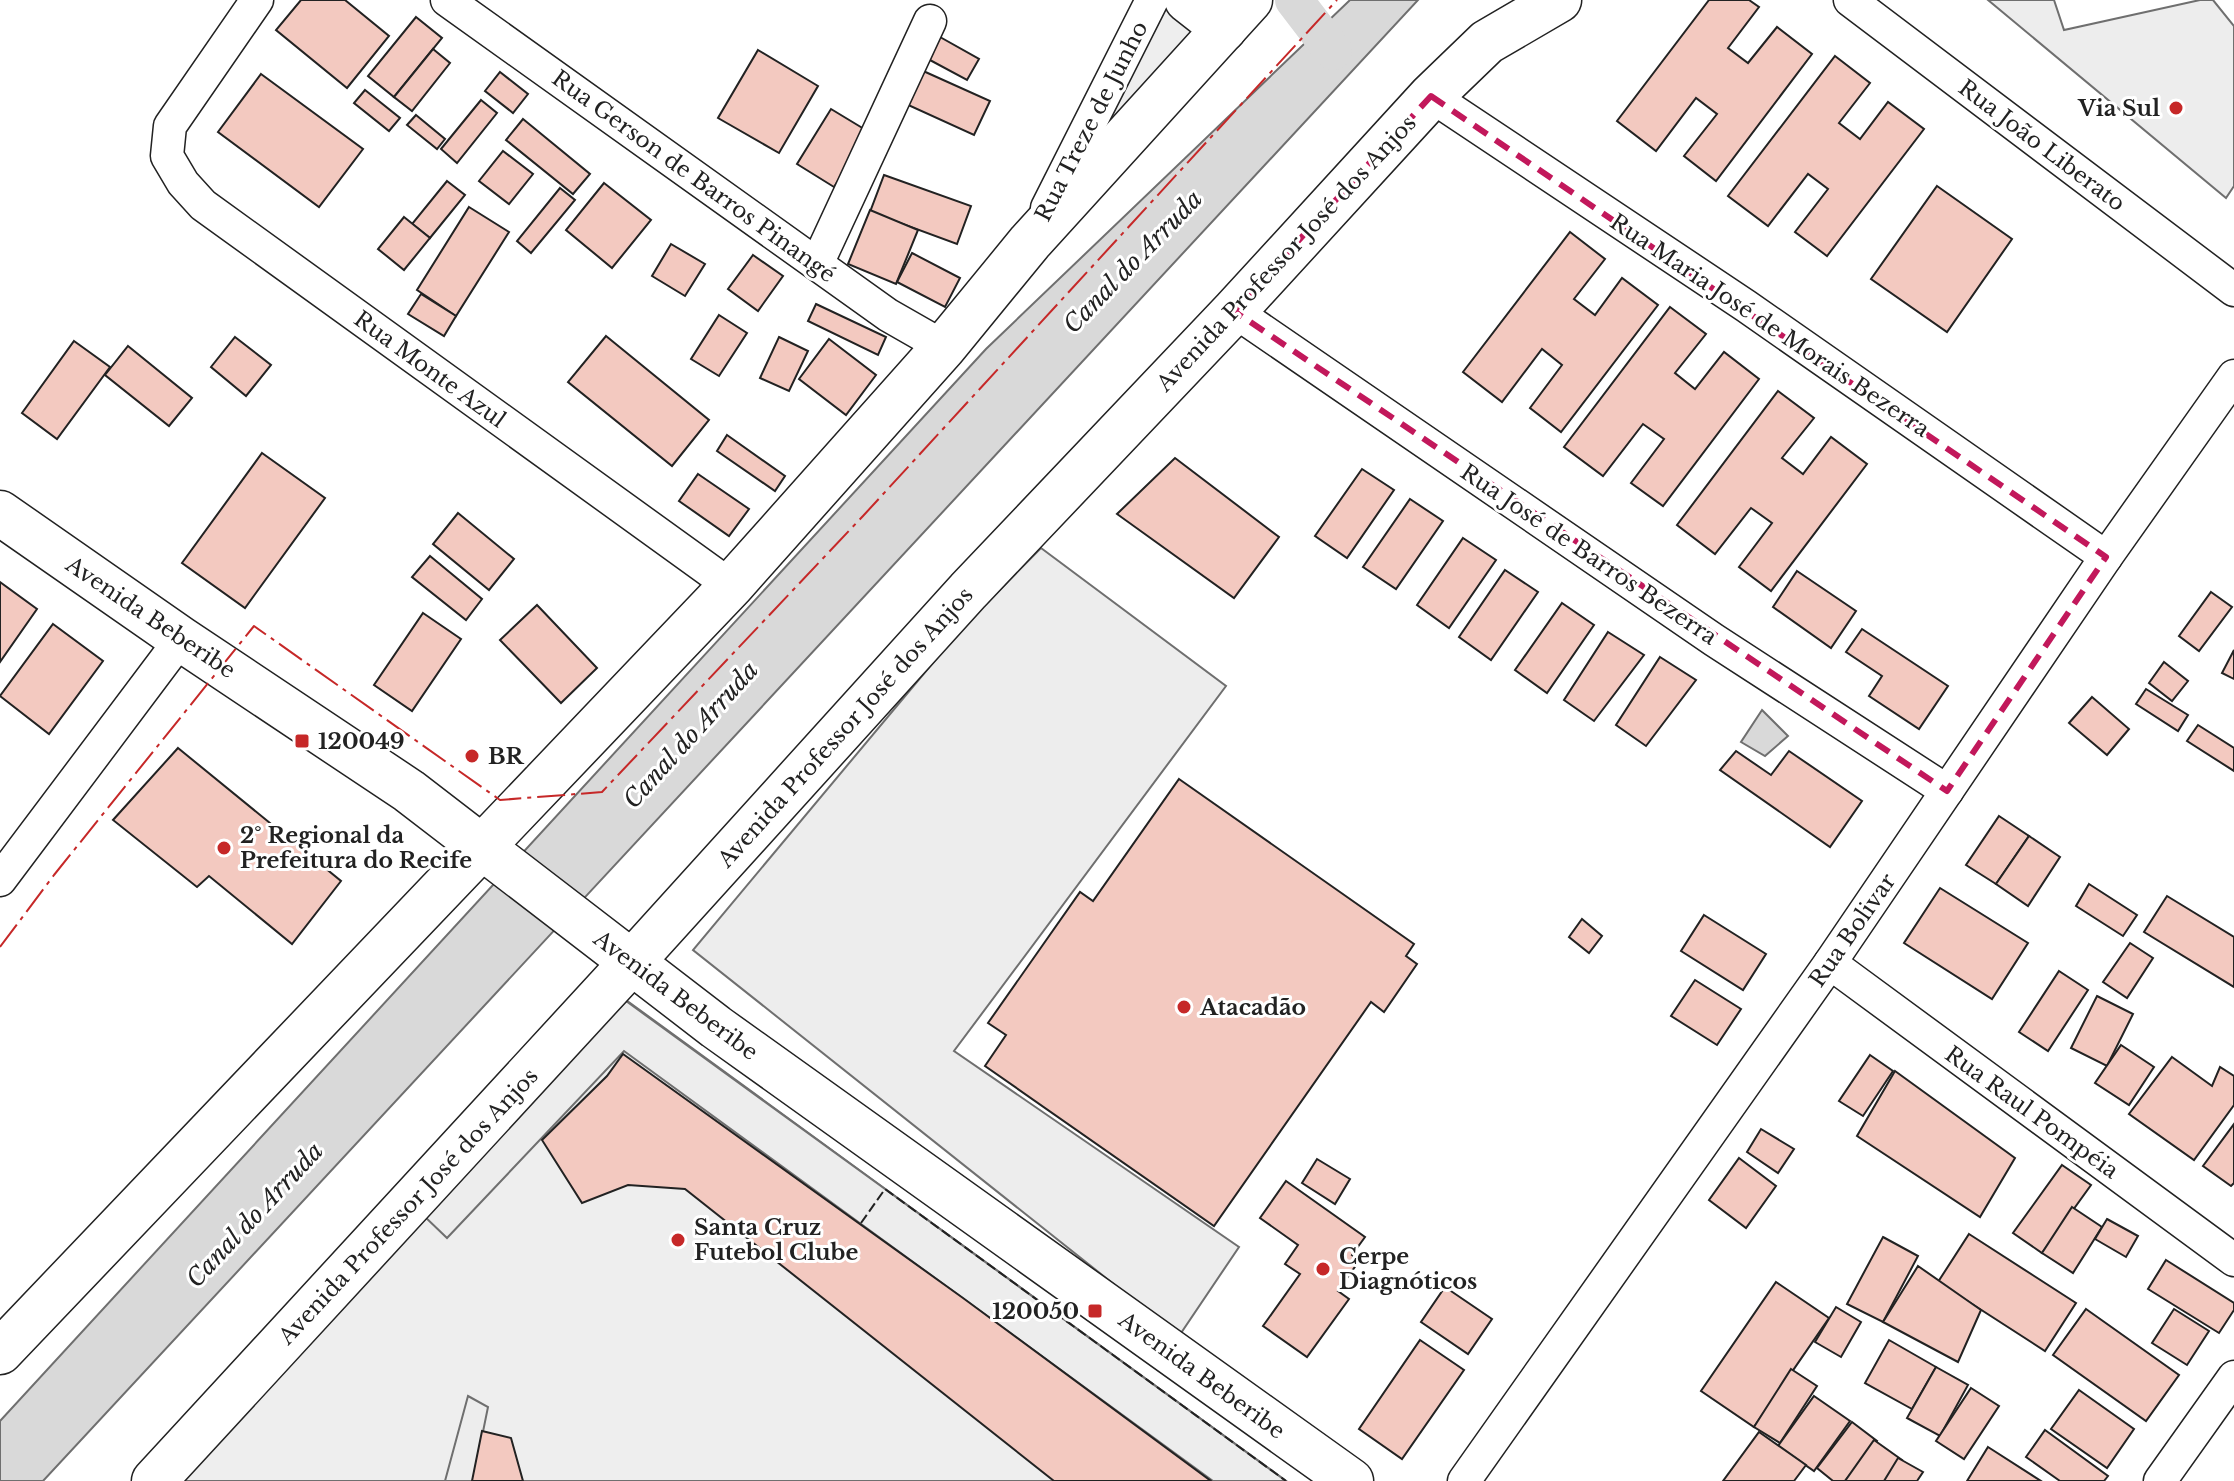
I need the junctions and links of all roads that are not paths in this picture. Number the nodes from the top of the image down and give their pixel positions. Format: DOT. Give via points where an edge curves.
graph roads {
  1 [pos="257,0"];
  2 [pos="447,0"];
  3 [pos="1152,0"];
  4 [pos="1187,0"];
  5 [pos="1559,0"];
  6 [pos="1850,0"];
  7 [pos="1236,15"];
  8 [pos="930,21"];
  9 [pos="1431,96"];
  10 [pos="1030,242"];
  11 [pos="817,264"];
  12 [pos="2234,290"];
  13 [pos="1234,311"];
  14 [pos="944,347"];
  15 [pos="2234,376"];
  16 [pos="0,513"];
  17 [pos="2106,557"];
  18 [pos="731,586"];
  19 [pos="181,639"];
  20 [pos="1947,791"];
  21 [pos="495,856"];
  22 [pos="0,880"];
  23 [pos="631,963"];
  24 [pos="1830,963"];
  25 [pos="2234,1260"];
  26 [pos="0,1352"];
  27 [pos="2234,1377"];
  28 [pos="154,1481"];
  29 [pos="1351,1481"];
  30 [pos="1464,1481"];
  31 [pos="2160,1481"];
  1 -- 18 [label="street, Rua Monte Azul" via="170,126 167,156 183,183 203,205"];
  2 -- 11 [label="street, Rua Gerson de Barros Pinangé"];
  3 -- 10 [label="street, Rua Treze de Junho"];
  4 -- 7 [label="main road"];
  5 -- 9 [label="main road, Avenida Professor José dos Anjos" via="1487,42"];
  6 -- 12 [label="street, Rua João Liberato"];
  7 -- 10 [label="main road"];
  8 -- 11 [label="street"];
  9 -- 13 [label="main road, Avenida Professor José dos Anjos"];
  9 -- 17 [label="street, Rua Maria José de Morais Bezerra" via="1746,306"];
  10 -- 14 [label="main road"];
  11 -- 14 [label="street, Rua Gerson de Barros Pinangé"];
  13 -- 20 [label="street, Rua José de Barros Bezerra" via="1714,640"];
  13 -- 23 [label="main road, Avenida Professor José dos Anjos" via="968,591"];
  14 -- 18 [label="main road"];
  15 -- 17 [label="street, Rua Bolivar"];
  16 -- 19 [label="main road, Avenida Beberibe"];
  17 -- 20 [label="street, Rua Bolivar"];
  18 -- 21 [label="main road"];
  19 -- 21 [label="main road, Avenida Beberibe" via="385,775"];
  19 -- 22 [label="street"];
  20 -- 24 [label="street, Rua Bolivar"];
  21 -- 23 [label="main road, Avenida Beberibe"];
  21 -- 26 [label="main road"];
  23 -- 28 [label="main road, Avenida Professor José dos Anjos"];
  23 -- 29 [label="main road, Avenida Beberibe"];
  24 -- 25 [label="street, Rua Raul Pompéia"];
  24 -- 30 [label="street, Rua Bolivar"];
  27 -- 31 [label="street"];
}
